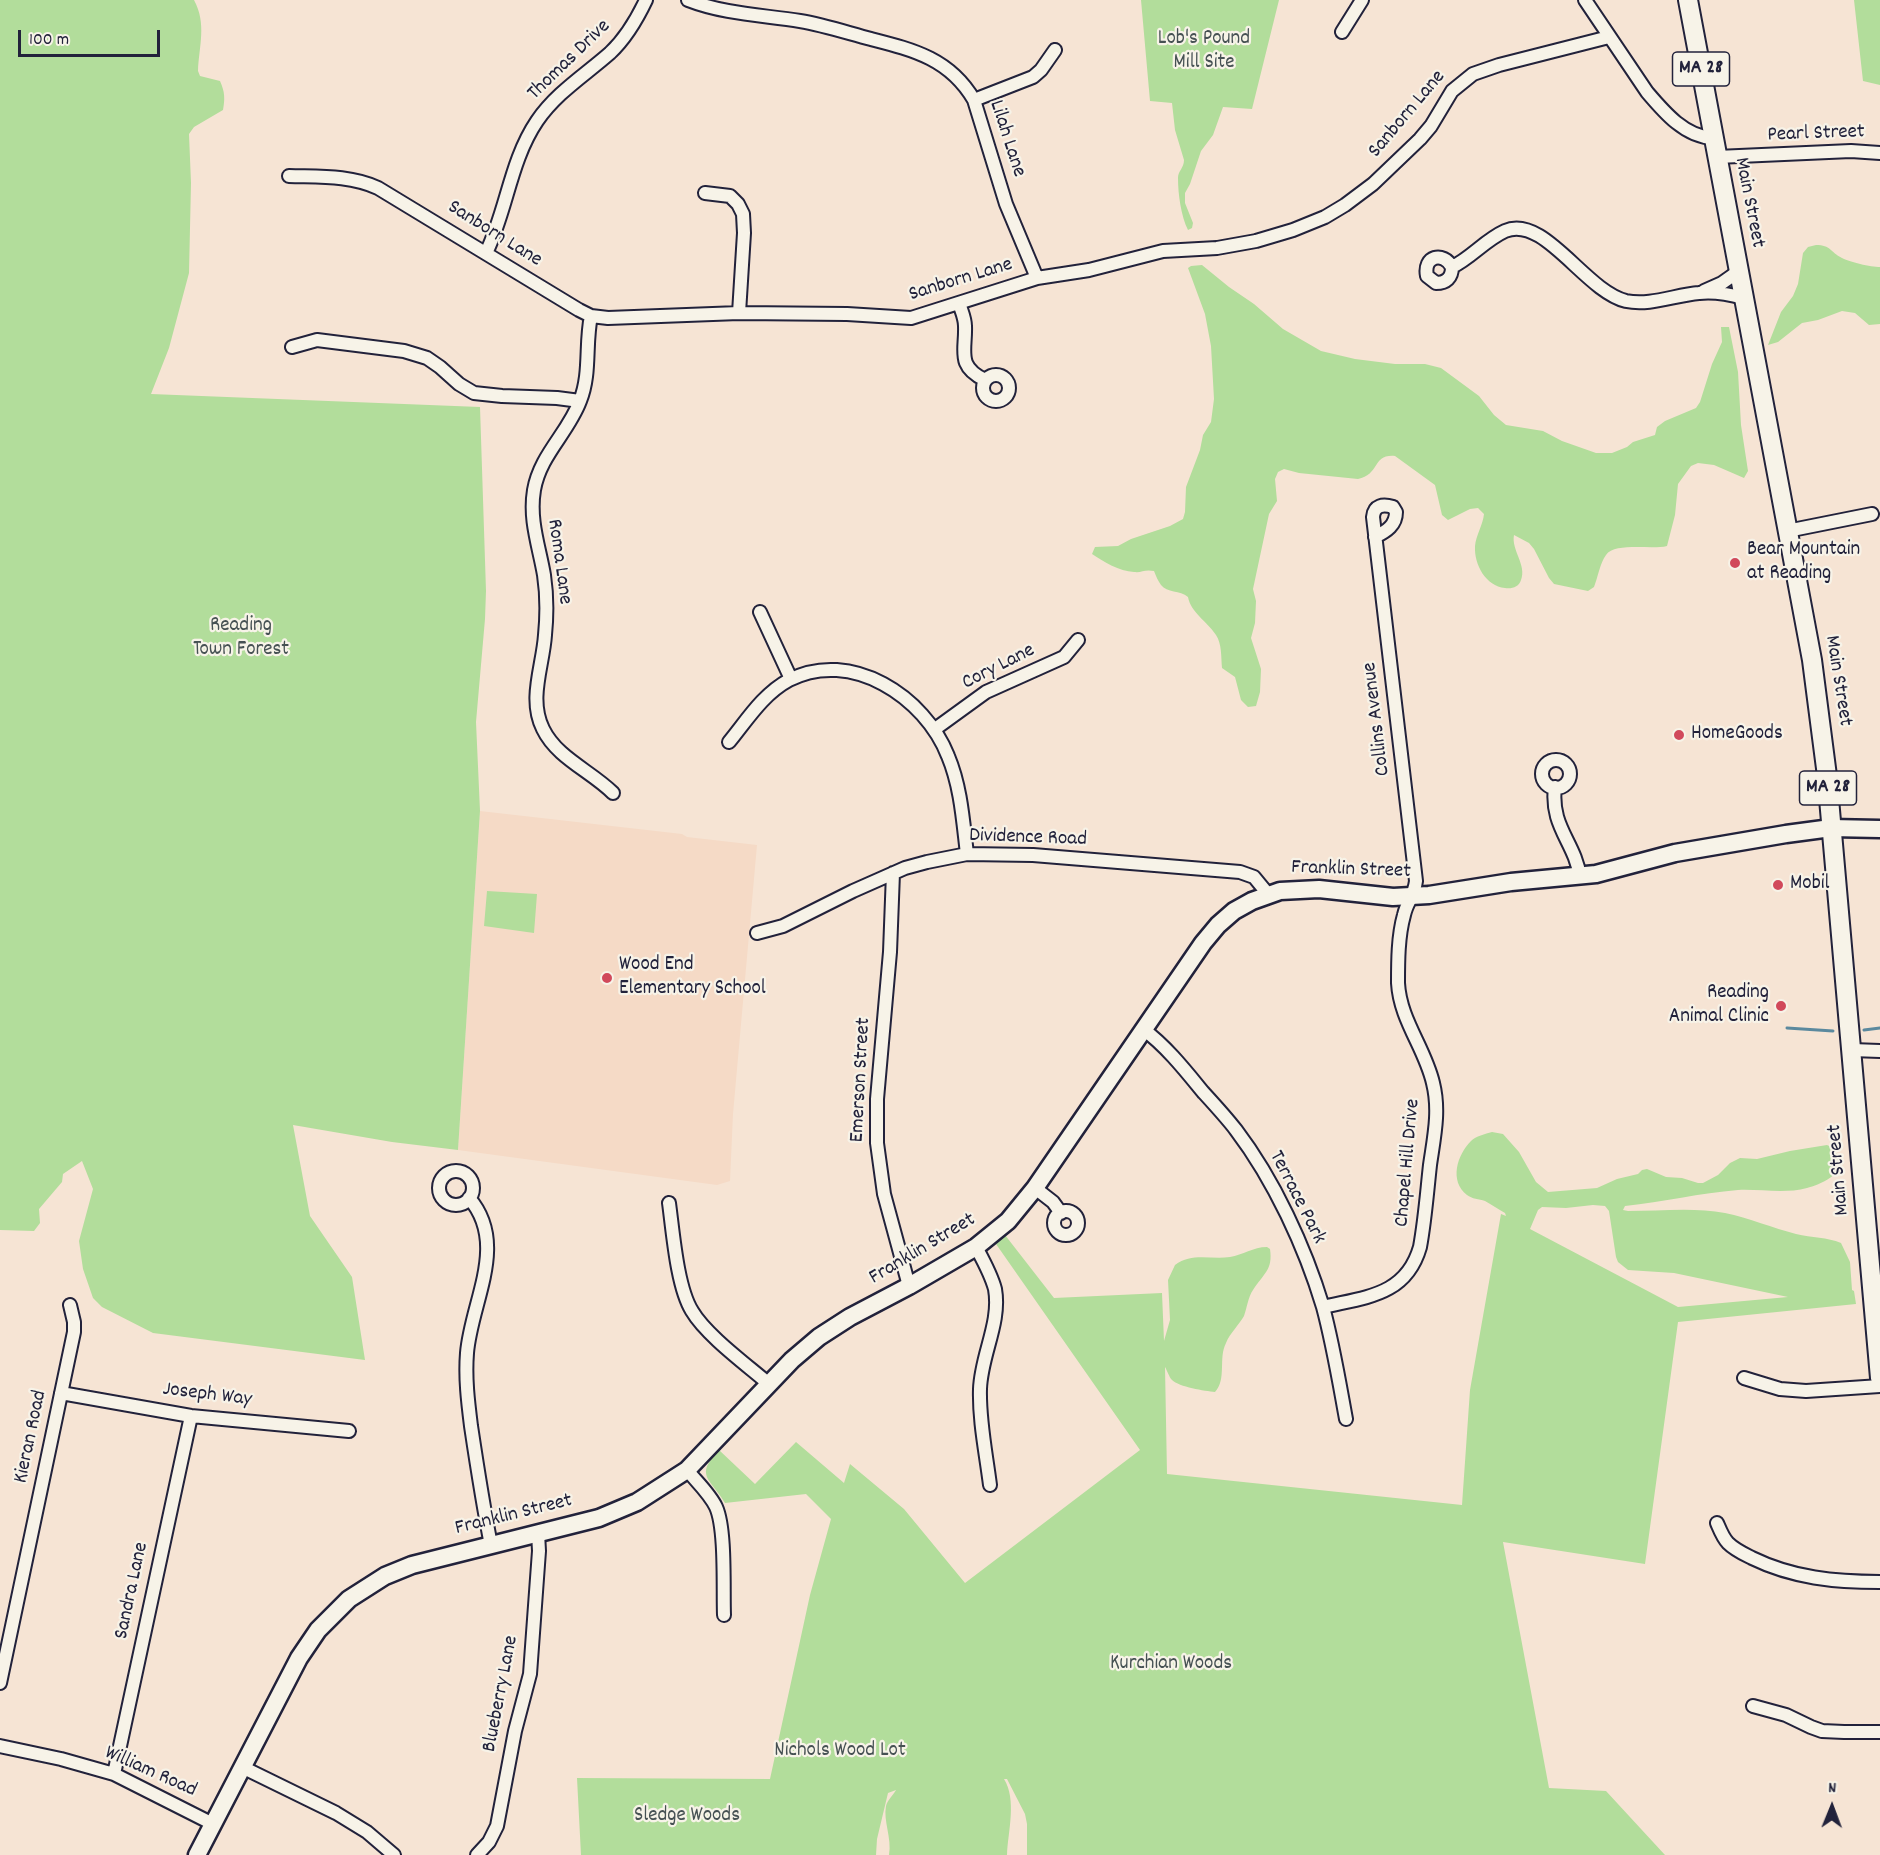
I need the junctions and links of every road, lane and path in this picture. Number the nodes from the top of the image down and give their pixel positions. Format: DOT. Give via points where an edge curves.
graph roads {
  1 [pos="646,0"];
  2 [pos="688,0"];
  3 [pos="1362,0"];
  4 [pos="1585,0"];
  5 [pos="1688,0"];
  6 [pos="1342,32"];
  7 [pos="1609,37"];
  8 [pos="1055,50"];
  9 [pos="974,100"];
  10 [pos="1713,138"];
  11 [pos="1880,153"];
  12 [pos="1717,158"];
  13 [pos="289,176"];
  14 [pos="705,193"];
  15 [pos="486,253"];
  16 [pos="1452,267"];
  17 [pos="1739,271"];
  18 [pos="1037,278"];
  19 [pos="1700,292"];
  20 [pos="1744,298"];
  21 [pos="959,303"];
  22 [pos="739,313"];
  23 [pos="591,316"];
  24 [pos="292,347"];
  25 [pos="985,380"];
  26 [pos="580,401"];
  27 [pos="1872,514"];
  28 [pos="1787,531"];
  29 [pos="1376,537"];
  30 [pos="760,612"];
  31 [pos="1078,639"];
  32 [pos="791,680"];
  33 [pos="935,729"];
  34 [pos="729,742"];
  35 [pos="1555,788"];
  36 [pos="613,793"];
  37 [pos="1831,828"];
  38 [pos="1880,829"];
  39 [pos="967,854"];
  40 [pos="893,873"];
  41 [pos="1580,877"];
  42 [pos="1268,894"];
  43 [pos="1413,896"];
  44 [pos="757,933"];
  45 [pos="1143,1029"];
  46 [pos="1852,1050"];
  47 [pos="1880,1051"];
  48 [pos="1035,1188"];
  49 [pos="469,1198"];
  50 [pos="669,1203"];
  51 [pos="1061,1213"];
  52 [pos="976,1247"];
  53 [pos="909,1286"];
  54 [pos="70,1305"];
  55 [pos="1323,1307"];
  56 [pos="1744,1378"];
  57 [pos="1880,1378"];
  58 [pos="769,1384"];
  59 [pos="1880,1386"];
  60 [pos="61,1393"];
  61 [pos="191,1416"];
  62 [pos="1346,1419"];
  63 [pos="349,1431"];
  64 [pos="687,1470"];
  65 [pos="990,1485"];
  66 [pos="1717,1523"];
  67 [pos="538,1533"];
  68 [pos="491,1545"];
  69 [pos="1880,1582"];
  70 [pos="724,1615"];
  71 [pos="0,1683"];
  72 [pos="1753,1706"];
  73 [pos="1880,1732"];
  74 [pos="0,1746"];
  75 [pos="242,1767"];
  76 [pos="114,1774"];
  77 [pos="213,1824"];
  78 [pos="197,1855"];
  79 [pos="394,1855"];
  80 [pos="477,1855"];
  1 -- 15 [label="street, Thomas Drive" via="619,44 565,90 538,120 518,158"];
  2 -- 9 [label="street, Lilah Lane" via="722,11 809,23 919,52 951,72"];
  3 -- 6 [label="street"];
  4 -- 7 [label="street"];
  5 -- 10 [label="main road, Main Street / MA 28"];
  7 -- 10 [label="street" via="1647,92 1666,112 1694,134"];
  7 -- 18 [label="street, Sanborn Lane" via="1487,68 1465,79 1452,91 1420,139 1373,184 1345,205 1307,225 1256,241 1163,251 1089,270"];
  8 -- 9 [label="street" via="1033,77"];
  9 -- 18 [label="street, Lilah Lane" via="1006,204"];
  10 -- 12 [label="main road, Main Street / MA 28"];
  11 -- 12 [label="street, Pearl Street"];
  12 -- 17 [label="main road, Main Street / MA 28"];
  13 -- 15 [label="street, Sanborn Lane" via="345,178 370,184"];
  14 -- 22 [label="street" via="730,196 742,211"];
  15 -- 23 [label="street, Sanborn Lane"];
  16 -- 19 [label="street" via="1504,231 1522,229 1539,235 1594,284 1618,298 1649,302"];
  17 -- 19 [label="street"];
  17 -- 20 [label="main road, Main Street / MA 28"];
  18 -- 21 [label="street, Sanborn Lane"];
  19 -- 20 [label="street"];
  20 -- 28 [label="main road, Main Street / MA 28"];
  21 -- 22 [label="street, Sanborn Lane" via="902,318"];
  21 -- 25 [label="street" via="965,324 965,358 973,372"];
  22 -- 23 [label="street, Sanborn Lane"];
  23 -- 26 [label="street, Roma Lane" via="586,380"];
  24 -- 26 [label="street" via="317,340 404,351 427,358 474,393"];
  26 -- 36 [label="street, Roma Lane" via="548,453 534,489 532,522 544,575 546,607 536,707 543,729 555,747"];
  27 -- 28 [label="street"];
  28 -- 37 [label="main road, Main Street / MA 28" via="1816,690"];
  29 -- 43 [label="street, Collins Avenue" via="1416,881"];
  30 -- 32 [label="street"];
  31 -- 33 [label="street, Cory Lane" via="1064,657 990,690"];
  32 -- 33 [label="street" via="831,670 872,678 903,696"];
  32 -- 34 [label="street" via="756,707"];
  33 -- 39 [label="street" via="956,777"];
  35 -- 41 [label="street" via="1556,817"];
  37 -- 38 [label="main road, Franklin Street"];
  37 -- 41 [label="main road, Franklin Street" via="1682,851"];
  37 -- 46 [label="main road, Main Street / MA 28"];
  39 -- 40 [label="street, Dividence Road"];
  39 -- 42 [label="street, Dividence Road" via="1033,855 1243,873 1256,878"];
  40 -- 44 [label="street, Dividence Road" via="783,926"];
  40 -- 53 [label="street, Emerson Street" via="877,1143 884,1194"];
  41 -- 43 [label="main road, Franklin Street"];
  42 -- 43 [label="main road, Franklin Street" via="1307,889 1379,897"];
  42 -- 45 [label="main road, Franklin Street" via="1234,911 1212,931"];
  43 -- 55 [label="street, Chapel Hill Drive" via="1403,921 1399,992 1432,1076 1437,1110 1420,1247 1409,1271 1390,1288"];
  45 -- 48 [label="main road, Franklin Street"];
  45 -- 55 [label="street, Terrace Park" via="1181,1065 1250,1151 1285,1213"];
  46 -- 47 [label="street"];
  46 -- 57 [label="main road, Main Street / MA 28"];
  48 -- 51 [label="street"];
  48 -- 52 [label="main road, Franklin Street" via="1008,1221"];
  49 -- 68 [label="street" via="482,1220 487,1247 485,1276 468,1337 466,1379"];
  50 -- 58 [label="street" via="683,1287 693,1313"];
  52 -- 53 [label="main road, Franklin Street"];
  52 -- 65 [label="street" via="992,1278 996,1299 980,1387"];
  53 -- 58 [label="main road, Franklin Street" via="819,1337"];
  54 -- 60 [label="street, Kieran Road" via="74,1329"];
  55 -- 62 [label="street, Terrace Park"];
  56 -- 59 [label="street" via="1780,1389 1806,1391"];
  58 -- 64 [label="main road, Franklin Street"];
  60 -- 61 [label="street, Joseph Way"];
  60 -- 71 [label="street, Kieran Road"];
  61 -- 63 [label="street, Joseph Way"];
  61 -- 76 [label="street, Sandra Lane"];
  64 -- 67 [label="main road, Franklin Street" via="625,1508"];
  64 -- 70 [label="street" via="719,1514"];
  66 -- 69 [label="street" via="1732,1547 1785,1572 1829,1580"];
  67 -- 68 [label="main road, Franklin Street"];
  67 -- 80 [label="street, Blueberry Lane" via="540,1551 530,1674 497,1826"];
  68 -- 75 [label="main road, Franklin Street" via="397,1571 358,1592 336,1610 299,1658"];
  72 -- 73 [label="street" via="1822,1731"];
  74 -- 76 [label="street, William Road"];
  75 -- 77 [label="main road, Franklin Street"];
  75 -- 79 [label="street" via="336,1813"];
  76 -- 77 [label="street, William Road"];
  77 -- 78 [label="main road, Franklin Street"];
}
